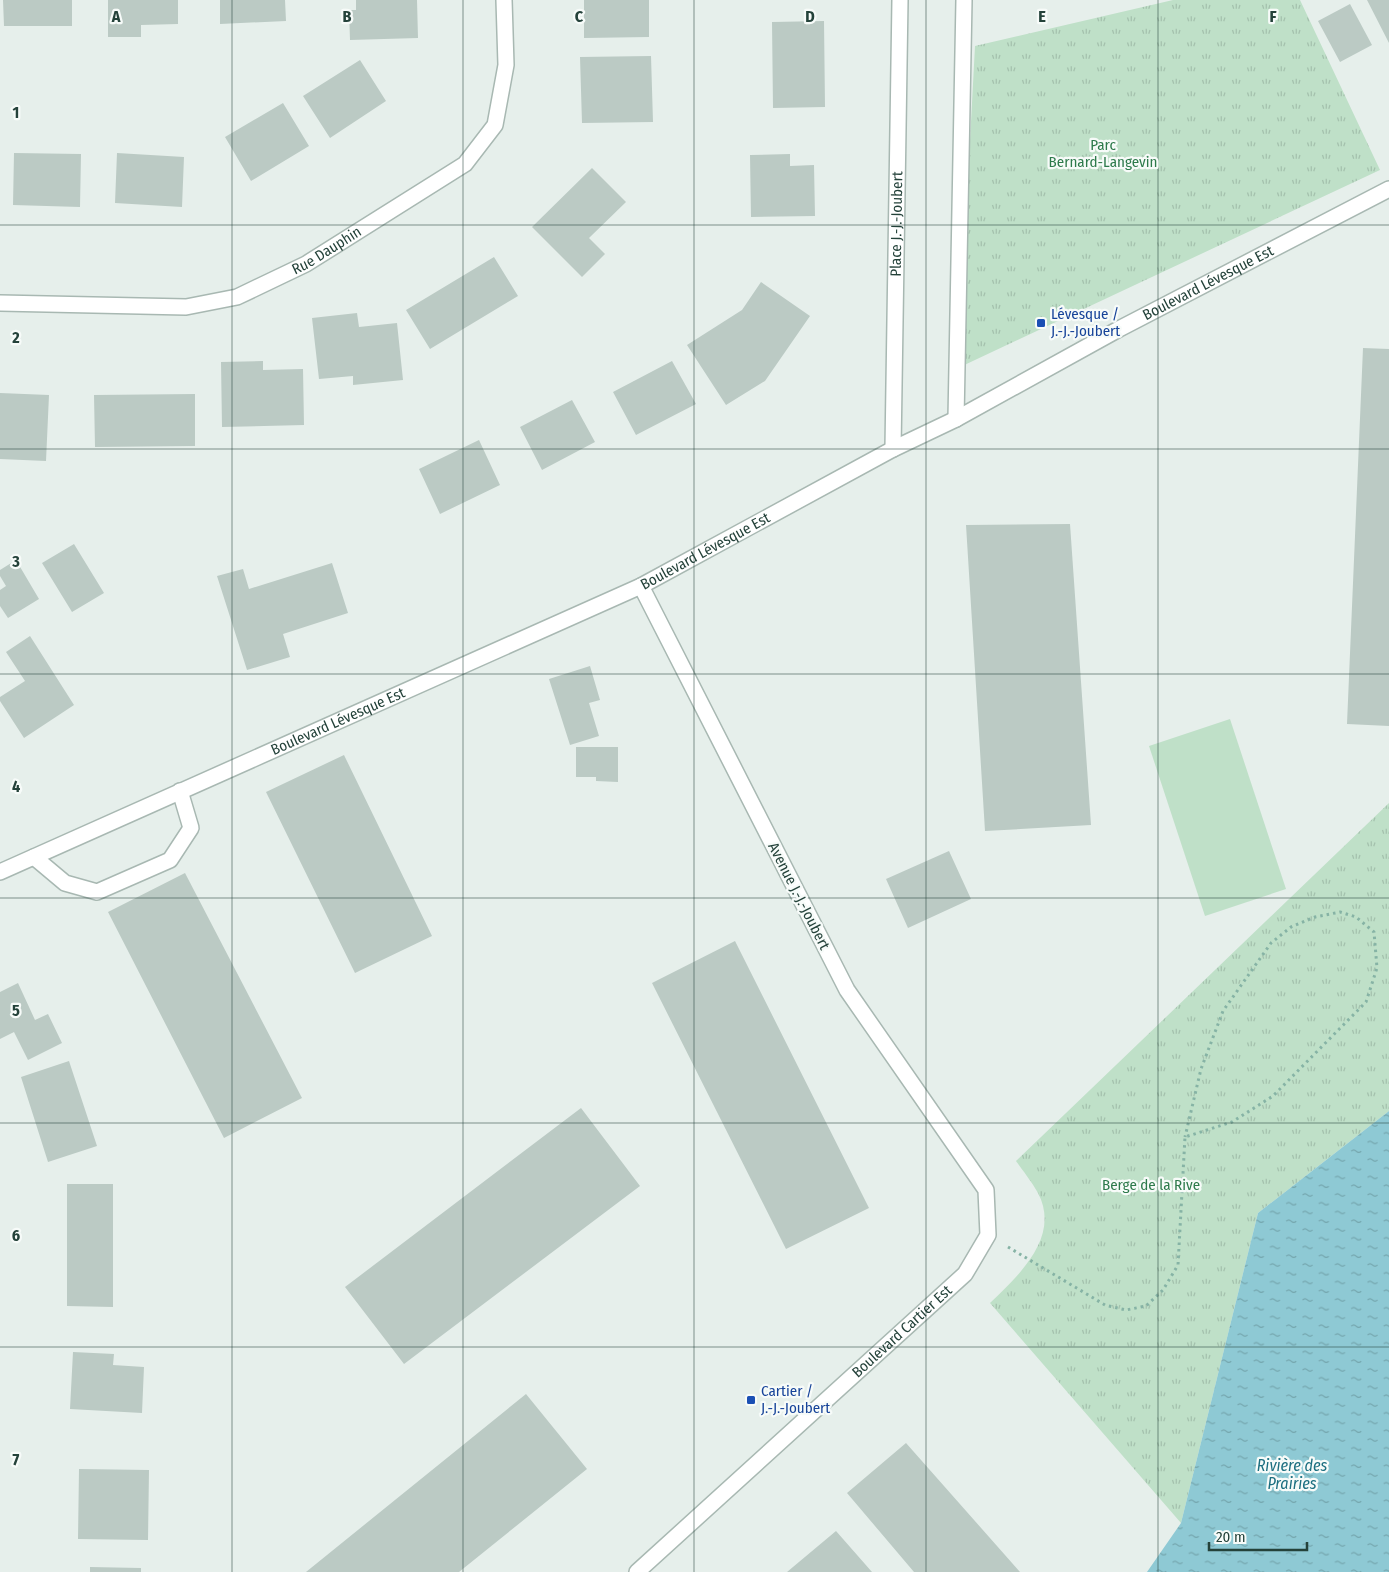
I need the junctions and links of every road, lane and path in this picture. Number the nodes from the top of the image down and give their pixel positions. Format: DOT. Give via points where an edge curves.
graph roads {
  1 [pos="504,0"];
  2 [pos="900,0"];
  3 [pos="964,0"];
  4 [pos="1389,189"];
  5 [pos="0,303"];
  6 [pos="956,418"];
  7 [pos="893,449"];
  8 [pos="641,586"];
  9 [pos="180,791"];
  10 [pos="34,856"];
  11 [pos="0,872"];
  12 [pos="1185,1137"];
  13 [pos="988,1235"];
  14 [pos="637,1572"];
  1 -- 5 [label="street, Rue Dauphin" via="506,65 495,125 465,164 306,264 237,297 186,307"];
  2 -- 7 [label="street, Place J.-J.-Joubert"];
  3 -- 6 [label="street"];
  4 -- 6 [label="street, Boulevard Lévesque Est"];
  6 -- 7 [label="street, Boulevard Lévesque Est"];
  7 -- 8 [label="street, Boulevard Lévesque Est"];
  8 -- 9 [label="street, Boulevard Lévesque Est"];
  8 -- 13 [label="street, Avenue J.-J.-Joubert" via="847,990 986,1190"];
  9 -- 10 [label="street, Boulevard Lévesque Est"];
  9 -- 10 [label="street" via="191,828 170,860 97,892 65,883"];
  10 -- 11 [label="street, Boulevard Lévesque Est"];
  12 -- 12 [label="path" via="1232,1122 1273,1096 1366,1002 1377,968 1374,932 1356,917 1340,912 1315,917 1291,927 1271,943 1223,1011 1201,1069"];
  12 -- 13 [label="path" via="1178,1265 1163,1290 1146,1306 1126,1310 1105,1305"];
  13 -- 14 [label="street, Boulevard Cartier Est" via="965,1274"];
}
